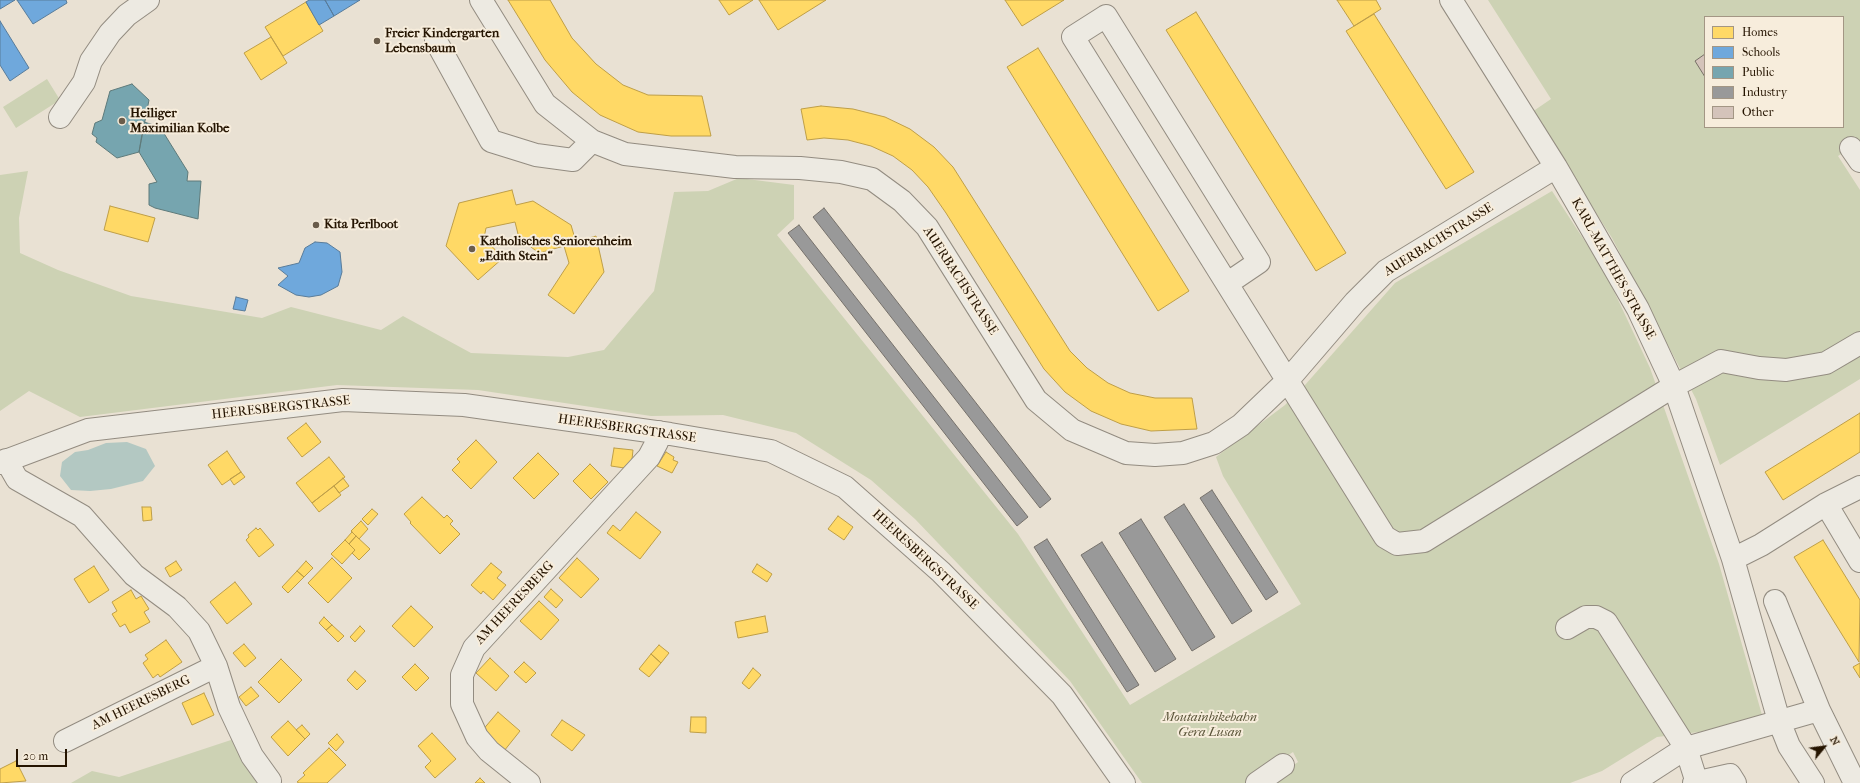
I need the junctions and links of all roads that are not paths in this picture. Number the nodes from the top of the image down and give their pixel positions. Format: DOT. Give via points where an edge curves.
graph roads {
  1 [pos="148,0"];
  2 [pos="481,0"];
  3 [pos="1451,0"];
  4 [pos="436,41"];
  5 [pos="60,118"];
  6 [pos="592,141"];
  7 [pos="1556,167"];
  8 [pos="1228,283"];
  9 [pos="1860,343"];
  10 [pos="1288,380"];
  11 [pos="1674,386"];
  12 [pos="658,432"];
  13 [pos="3,462"];
  14 [pos="1860,487"];
  15 [pos="1826,504"];
  16 [pos="1733,559"];
  17 [pos="1860,561"];
  18 [pos="1775,601"];
  19 [pos="1567,628"];
  20 [pos="216,666"];
  21 [pos="1819,710"];
  22 [pos="1779,721"];
  23 [pos="65,740"];
  24 [pos="1686,748"];
  25 [pos="1283,765"];
  26 [pos="270,781"];
  27 [pos="1696,782"];
  28 [pos="529,783"];
  29 [pos="1124,783"];
  30 [pos="1257,783"];
  31 [pos="1632,783"];
  32 [pos="1735,783"];
  33 [pos="1813,783"];
  34 [pos="1855,783"];
  1 -- 5 [label="street" via="127,15 110,33 92,61 84,82"];
  2 -- 6 [label="street, AUERBACHSTRASSE" via="545,104"];
  3 -- 7 [label="street, KARL-MATTHES-STRASSE"];
  4 -- 6 [label="street" via="491,141 536,155 573,160"];
  6 -- 10 [label="street, AUERBACHSTRASSE" via="625,154 735,167 800,168 841,172 872,179 902,201 927,227 1036,400 1072,430 1126,453 1183,453 1214,443 1241,425"];
  7 -- 10 [label="street, AUERBACHSTRASSE" via="1386,271 1355,302"];
  7 -- 11 [label="street, KARL-MATTHES-STRASSE" via="1638,309"];
  8 -- 8 [label="street" via="1073,37 1106,16 1259,262"];
  8 -- 10 [label="street"];
  9 -- 11 [label="street" via="1826,363 1786,370 1721,361"];
  10 -- 11 [label="street" via="1385,537 1397,544 1424,541"];
  11 -- 16 [label="street, KARL-MATTHES-STRASSE"];
  12 -- 13 [label="street, HEERESBERGSTRASSE" via="464,405 343,400 88,430"];
  12 -- 28 [label="street, AM HEERESBERG" via="657,442 649,457 474,648 462,675 462,704 477,737 489,751"];
  12 -- 29 [label="street, HEERESBERGSTRASSE" via="770,451 845,487 942,572 1062,695"];
  13 -- 20 [label="street" via="17,479 82,516 134,575 177,607 199,631"];
  14 -- 15 [label="street"];
  15 -- 16 [label="street"];
  15 -- 17 [label="street"];
  16 -- 22 [label="street, KARL-MATTHES-STRASSE"];
  18 -- 21 [label="street"];
  19 -- 24 [label="street" via="1586,617 1596,617 1606,622"];
  20 -- 23 [label="street, AM HEERESBERG"];
  20 -- 26 [label="street" via="229,706 249,749"];
  21 -- 22 [label="street"];
  21 -- 34 [label="street"];
  22 -- 24 [label="street"];
  22 -- 33 [label="street, KARL-MATTHES-STRASSE" via="1789,746"];
  24 -- 27 [label="street"];
  24 -- 31 [label="street"];
  25 -- 30 [label="street"];
  27 -- 32 [label="street" via="1730,775"];
}
